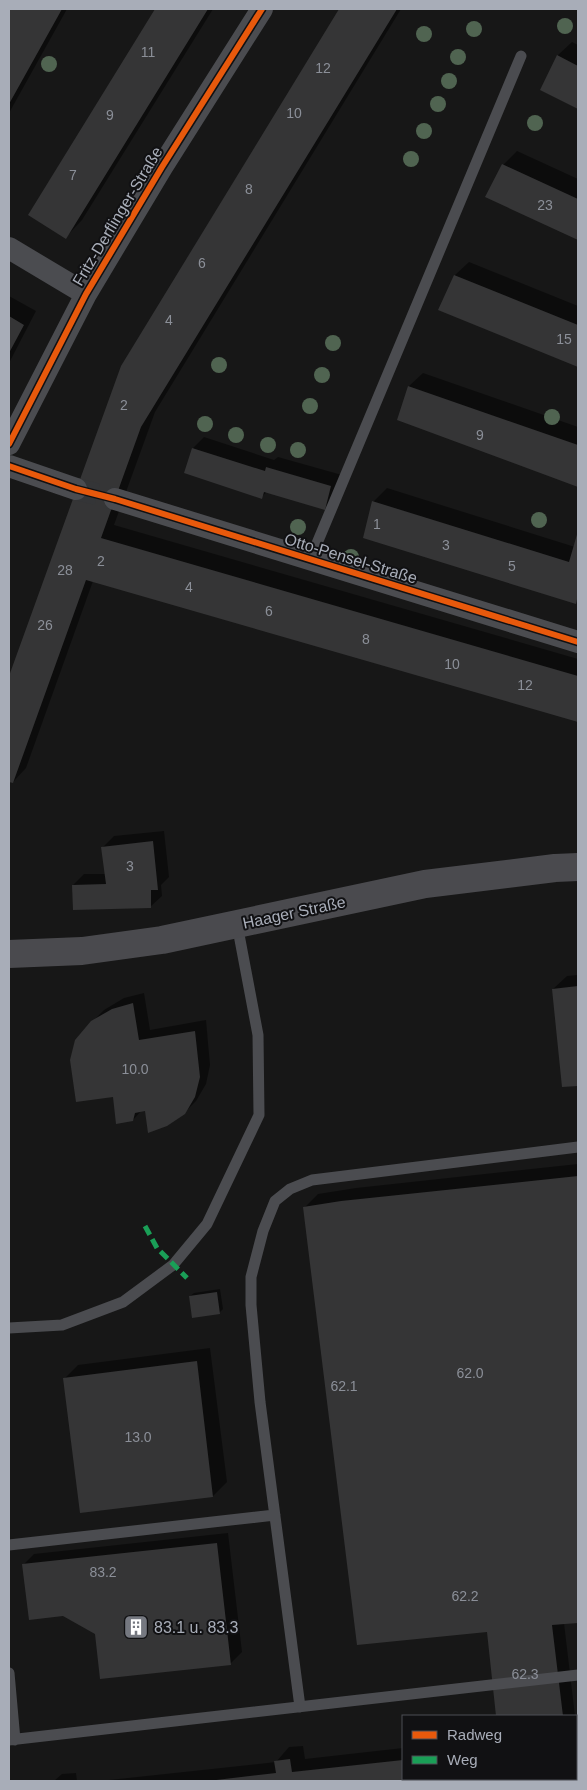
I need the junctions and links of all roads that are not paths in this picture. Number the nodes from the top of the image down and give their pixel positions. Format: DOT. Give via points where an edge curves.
graph roads {
  1 [pos="262,9"];
  2 [pos="521,56"];
  3 [pos="9,248"];
  4 [pos="86,294"];
  5 [pos="9,444"];
  6 [pos="9,466"];
  7 [pos="76,489"];
  8 [pos="115,499"];
  9 [pos="310,560"];
  10 [pos="578,642"];
  11 [pos="578,867"];
  12 [pos="237,924"];
  13 [pos="9,954"];
  14 [pos="578,1147"];
  15 [pos="9,1328"];
  16 [pos="274,1515"];
  17 [pos="9,1545"];
  18 [pos="9,1673"];
  19 [pos="578,1675"];
  20 [pos="300,1707"];
  21 [pos="12,1740"];
  1 -- 4 [label="street, Fritz-Derflinger-Straße"];
  2 -- 9 [label="lane"];
  3 -- 4 [label="street"];
  4 -- 5 [label="street, Fritz-Derflinger-Straße"];
  6 -- 7 [label="street"];
  8 -- 9 [label="street, Otto-Pensel-Straße"];
  9 -- 10 [label="street, Otto-Pensel-Straße"];
  11 -- 12 [label="main road, Haager Straße" via="424,884"];
  12 -- 13 [label="main road, Haager Straße" via="162,940 91,950"];
  12 -- 15 [label="lane" via="258,1035 259,1114 207,1224 173,1265 123,1302 62,1325"];
  14 -- 16 [label="lane" via="312,1180 290,1189 275,1201 262,1231 251,1278 250,1305"];
  16 -- 17 [label="lane"];
  16 -- 20 [label="lane"];
  18 -- 21 [label="lane"];
  19 -- 20 [label="lane"];
  20 -- 21 [label="lane"];
}
